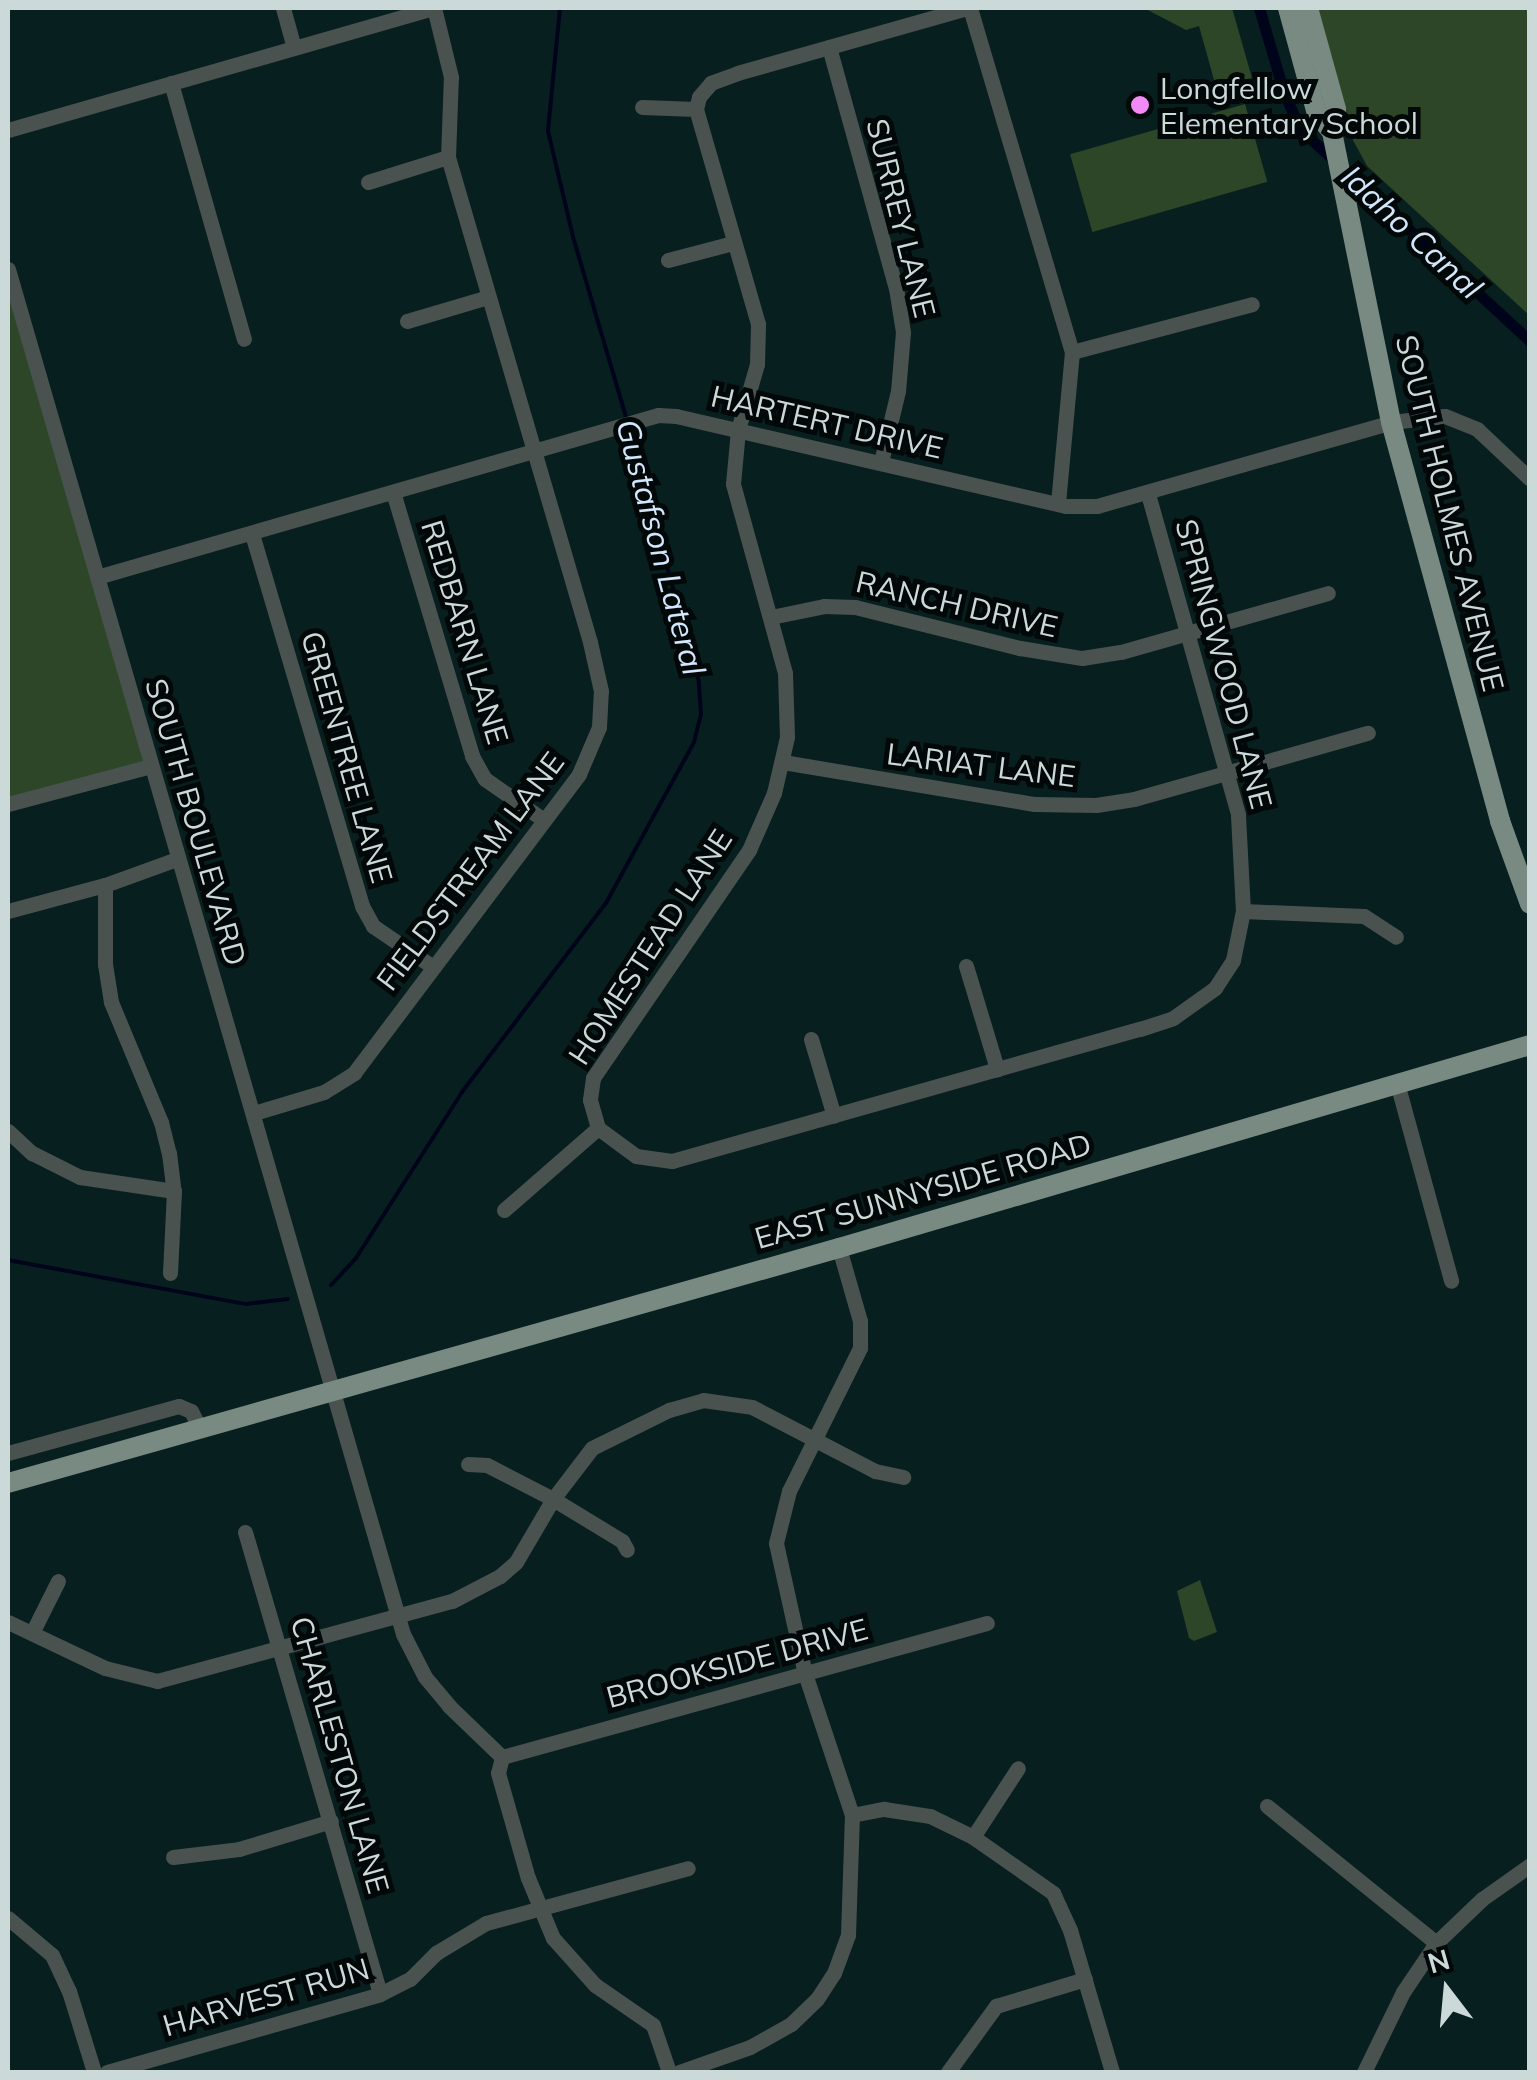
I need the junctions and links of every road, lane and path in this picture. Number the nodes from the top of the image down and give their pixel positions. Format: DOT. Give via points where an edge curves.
graph roads {
  1 [pos="283,8"];
  2 [pos="434,8"];
  3 [pos="969,8"];
  4 [pos="1288,8"];
  5 [pos="1308,8"];
  6 [pos="828,47"];
  7 [pos="294,48"];
  8 [pos="171,83"];
  9 [pos="642,107"];
  10 [pos="696,108"];
  11 [pos="8,130"];
  12 [pos="1332,132"];
  13 [pos="448,158"];
  14 [pos="368,182"];
  15 [pos="733,243"];
  16 [pos="668,260"];
  17 [pos="8,269"];
  18 [pos="488,297"];
  19 [pos="1252,304"];
  20 [pos="407,321"];
  21 [pos="244,339"];
  22 [pos="1072,352"];
  23 [pos="1391,422"];
  24 [pos="738,430"];
  25 [pos="532,450"];
  26 [pos="880,462"];
  27 [pos="1530,479"];
  28 [pos="393,492"];
  29 [pos="1148,493"];
  30 [pos="1058,503"];
  31 [pos="252,534"];
  32 [pos="96,577"];
  33 [pos="1328,593"];
  34 [pos="771,617"];
  35 [pos="1189,632"];
  36 [pos="1368,733"];
  37 [pos="782,762"];
  38 [pos="151,766"];
  39 [pos="1230,773"];
  40 [pos="8,804"];
  41 [pos="541,818"];
  42 [pos="177,859"];
  43 [pos="106,885"];
  44 [pos="1530,904"];
  45 [pos="8,910"];
  46 [pos="1243,911"];
  47 [pos="1396,937"];
  48 [pos="966,966"];
  49 [pos="432,967"];
  50 [pos="811,1039"];
  51 [pos="1530,1044"];
  52 [pos="997,1069"];
  53 [pos="1397,1083"];
  54 [pos="254,1114"];
  55 [pos="834,1116"];
  56 [pos="596,1124"];
  57 [pos="8,1131"];
  58 [pos="174,1191"];
  59 [pos="504,1210"];
  60 [pos="839,1248"];
  61 [pos="170,1273"];
  62 [pos="1451,1281"];
  63 [pos="333,1390"];
  64 [pos="200,1429"];
  65 [pos="817,1441"];
  66 [pos="8,1453"];
  67 [pos="468,1464"];
  68 [pos="903,1477"];
  69 [pos="8,1483"];
  70 [pos="553,1499"];
  71 [pos="245,1532"];
  72 [pos="628,1550"];
  73 [pos="58,1582"];
  74 [pos="398,1614"];
  75 [pos="8,1622"];
  76 [pos="987,1623"];
  77 [pos="32,1633"];
  78 [pos="281,1648"];
  79 [pos="805,1674"];
  80 [pos="502,1756"];
  81 [pos="1018,1768"];
  82 [pos="1267,1806"];
  83 [pos="852,1815"];
  84 [pos="331,1821"];
  85 [pos="973,1836"];
  86 [pos="173,1857"];
  87 [pos="1530,1865"];
  88 [pos="688,1868"];
  89 [pos="540,1908"];
  90 [pos="8,1918"];
  91 [pos="1436,1943"];
  92 [pos="1084,1979"];
  93 [pos="380,1994"];
  94 [pos="94,2072"];
  95 [pos="107,2072"];
  96 [pos="669,2072"];
  97 [pos="679,2072"];
  98 [pos="948,2072"];
  99 [pos="1112,2072"];
  100 [pos="1364,2072"];
  1 -- 7 [label="street"];
  2 -- 7 [label="street"];
  2 -- 13 [label="street, FIELDSTREAM LANE" via="452,77"];
  3 -- 6 [label="street"];
  3 -- 22 [label="street"];
  4 -- 12 [label="main road, SOUTH HOLMES AVENUE" via="1317,114"];
  5 -- 12 [label="main road, SOUTH HOLMES AVENUE" via="1336,109"];
  6 -- 10 [label="street" via="711,83"];
  6 -- 26 [label="street, SURREY LANE" via="903,332 898,391"];
  7 -- 8 [label="street"];
  8 -- 11 [label="street"];
  8 -- 21 [label="street"];
  9 -- 10 [label="street"];
  10 -- 15 [label="street, HOMESTEAD LANE"];
  12 -- 23 [label="main road, SOUTH HOLMES AVENUE"];
  13 -- 14 [label="street"];
  13 -- 18 [label="street, FIELDSTREAM LANE"];
  15 -- 16 [label="street"];
  15 -- 24 [label="street, HOMESTEAD LANE" via="759,347"];
  17 -- 32 [label="street, SOUTH BOULEVARD"];
  18 -- 20 [label="street"];
  18 -- 25 [label="street, FIELDSTREAM LANE"];
  19 -- 22 [label="street"];
  22 -- 30 [label="street"];
  23 -- 27 [label="street, HARTERT DRIVE" via="1457,418"];
  23 -- 29 [label="street, HARTERT DRIVE"];
  23 -- 44 [label="main road, SOUTH HOLMES AVENUE" via="1500,820"];
  24 -- 25 [label="street, HARTERT DRIVE" via="676,416 628,421"];
  24 -- 26 [label="street, HARTERT DRIVE"];
  24 -- 34 [label="street, HOMESTEAD LANE" via="733,484"];
  25 -- 28 [label="street, HARTERT DRIVE"];
  25 -- 41 [label="street, FIELDSTREAM LANE" via="600,691 600,726 586,760"];
  26 -- 30 [label="street, HARTERT DRIVE"];
  28 -- 31 [label="street, HARTERT DRIVE"];
  28 -- 41 [label="street, REDBARN LANE" via="472,756 485,779"];
  29 -- 30 [label="street, HARTERT DRIVE" via="1097,506"];
  29 -- 35 [label="street, SPRINGWOOD LANE"];
  31 -- 32 [label="street, HARTERT DRIVE"];
  31 -- 49 [label="street, GREENTREE LANE" via="362,906 373,926"];
  32 -- 38 [label="street, SOUTH BOULEVARD"];
  33 -- 35 [label="street, RANCH DRIVE"];
  34 -- 35 [label="street, RANCH DRIVE" via="855,607 1082,658"];
  34 -- 37 [label="street, HOMESTEAD LANE" via="786,673"];
  35 -- 39 [label="street, SPRINGWOOD LANE"];
  36 -- 39 [label="street, LARIAT LANE"];
  37 -- 39 [label="street, LARIAT LANE" via="1068,806 1134,799"];
  37 -- 56 [label="street, HOMESTEAD LANE" via="750,850 593,1078"];
  38 -- 40 [label="street"];
  38 -- 42 [label="street, SOUTH BOULEVARD"];
  39 -- 46 [label="street, SPRINGWOOD LANE"];
  41 -- 49 [label="street, FIELDSTREAM LANE"];
  42 -- 43 [label="street"];
  42 -- 54 [label="street, SOUTH BOULEVARD"];
  43 -- 45 [label="street"];
  43 -- 58 [label="street" via="111,1002 161,1122"];
  46 -- 47 [label="street" via="1364,916"];
  46 -- 52 [label="street, SPRINGWOOD LANE" via="1233,960 1194,1007"];
  48 -- 52 [label="street"];
  49 -- 54 [label="street, FIELDSTREAM LANE" via="342,1084"];
  50 -- 55 [label="street"];
  51 -- 53 [label="main road, EAST SUNNYSIDE ROAD"];
  52 -- 55 [label="street, SPRINGWOOD LANE"];
  53 -- 60 [label="main road, EAST SUNNYSIDE ROAD"];
  53 -- 62 [label="street"];
  54 -- 63 [label="street, SOUTH BOULEVARD"];
  55 -- 56 [label="street, SPRINGWOOD LANE" via="661,1163 636,1156"];
  56 -- 59 [label="street"];
  57 -- 58 [label="street" via="32,1153 80,1177"];
  58 -- 61 [label="street"];
  60 -- 63 [label="main road, EAST SUNNYSIDE ROAD"];
  60 -- 65 [label="street" via="860,1321 860,1348"];
  63 -- 64 [label="main road, EAST SUNNYSIDE ROAD"];
  63 -- 74 [label="street, SOUTH BOULEVARD"];
  64 -- 66 [label="street" via="191,1411 179,1406"];
  64 -- 69 [label="main road, EAST SUNNYSIDE ROAD"];
  65 -- 68 [label="street" via="875,1471"];
  65 -- 70 [label="street" via="752,1407 690,1402 592,1448"];
  65 -- 79 [label="street" via="789,1491 776,1543"];
  67 -- 70 [label="street" via="487,1465"];
  70 -- 72 [label="street"];
  70 -- 74 [label="street" via="516,1562 478,1589"];
  71 -- 78 [label="street, CHARLESTON LANE"];
  73 -- 77 [label="street"];
  74 -- 78 [label="street"];
  74 -- 80 [label="street, SOUTH BOULEVARD" via="425,1676"];
  75 -- 77 [label="street"];
  76 -- 79 [label="street, BROOKSIDE DRIVE"];
  77 -- 78 [label="street" via="105,1668 157,1681"];
  78 -- 84 [label="street, CHARLESTON LANE"];
  79 -- 80 [label="street, BROOKSIDE DRIVE"];
  79 -- 83 [label="street"];
  80 -- 89 [label="street" via="498,1773"];
  81 -- 85 [label="street"];
  82 -- 91 [label="street"];
  83 -- 85 [label="street" via="908,1811"];
  83 -- 97 [label="street" via="848,1935 817,1999 773,2036"];
  84 -- 86 [label="street" via="238,1849"];
  84 -- 93 [label="street, CHARLESTON LANE"];
  85 -- 92 [label="street" via="1054,1893"];
  87 -- 91 [label="street"];
  88 -- 89 [label="street, HARVEST RUN"];
  89 -- 93 [label="street, HARVEST RUN" via="469,1931 410,1979"];
  89 -- 96 [label="street" via="567,1959 653,2025"];
  90 -- 94 [label="street" via="52,1955"];
  91 -- 100 [label="street"];
  92 -- 98 [label="street" via="996,2006"];
  92 -- 99 [label="street"];
  93 -- 95 [label="street, HARVEST RUN"];
}
